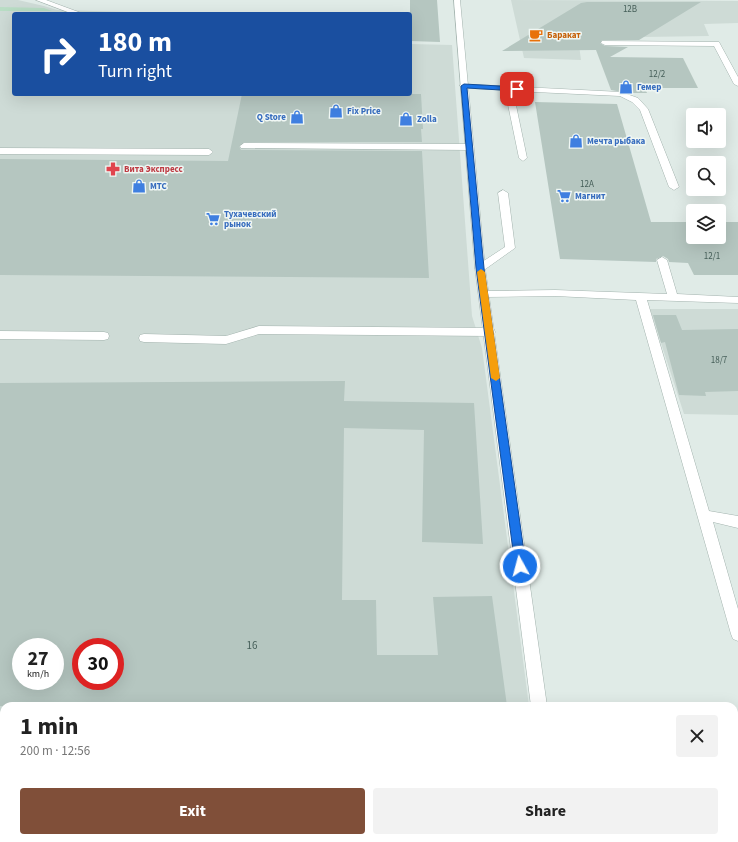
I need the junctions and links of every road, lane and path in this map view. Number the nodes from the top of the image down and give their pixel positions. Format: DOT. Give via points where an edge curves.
graph roads {
  1 [pos="39,0"];
  2 [pos="457,0"];
  3 [pos="74,12"];
  4 [pos="605,43"];
  5 [pos="738,84"];
  6 [pos="464,86"];
  7 [pos="509,88"];
  8 [pos="244,146"];
  9 [pos="470,147"];
  10 [pos="0,151"];
  11 [pos="209,152"];
  12 [pos="523,158"];
  13 [pos="674,187"];
  14 [pos="503,193"];
  15 [pos="662,260"];
  16 [pos="480,268"];
  17 [pos="484,294"];
  18 [pos="641,297"];
  19 [pos="673,298"];
  20 [pos="738,300"];
  21 [pos="490,332"];
  22 [pos="0,334"];
  23 [pos="104,336"];
  24 [pos="144,338"];
  25 [pos="704,515"];
  26 [pos="738,522"];
  27 [pos="738,634"];
  28 [pos="538,702"];
  1 -- 3 [label="street"];
  2 -- 6 [label="street"];
  4 -- 5 [label="street" via="716,44"];
  6 -- 7 [label="street"];
  6 -- 9 [label="street"];
  7 -- 12 [label="street"];
  7 -- 13 [label="street" via="621,94 636,100 644,109"];
  8 -- 9 [label="street"];
  9 -- 16 [label="street"];
  10 -- 11 [label="street"];
  14 -- 16 [label="street" via="510,248"];
  15 -- 19 [label="street"];
  16 -- 17 [label="street"];
  17 -- 18 [label="street" via="555,293"];
  17 -- 21 [label="street"];
  18 -- 19 [label="street"];
  18 -- 25 [label="street"];
  19 -- 20 [label="street"];
  21 -- 24 [label="street" via="259,330 226,340"];
  21 -- 28 [label="street"];
  22 -- 23 [label="street"];
  25 -- 26 [label="street"];
  25 -- 27 [label="street"];
}
